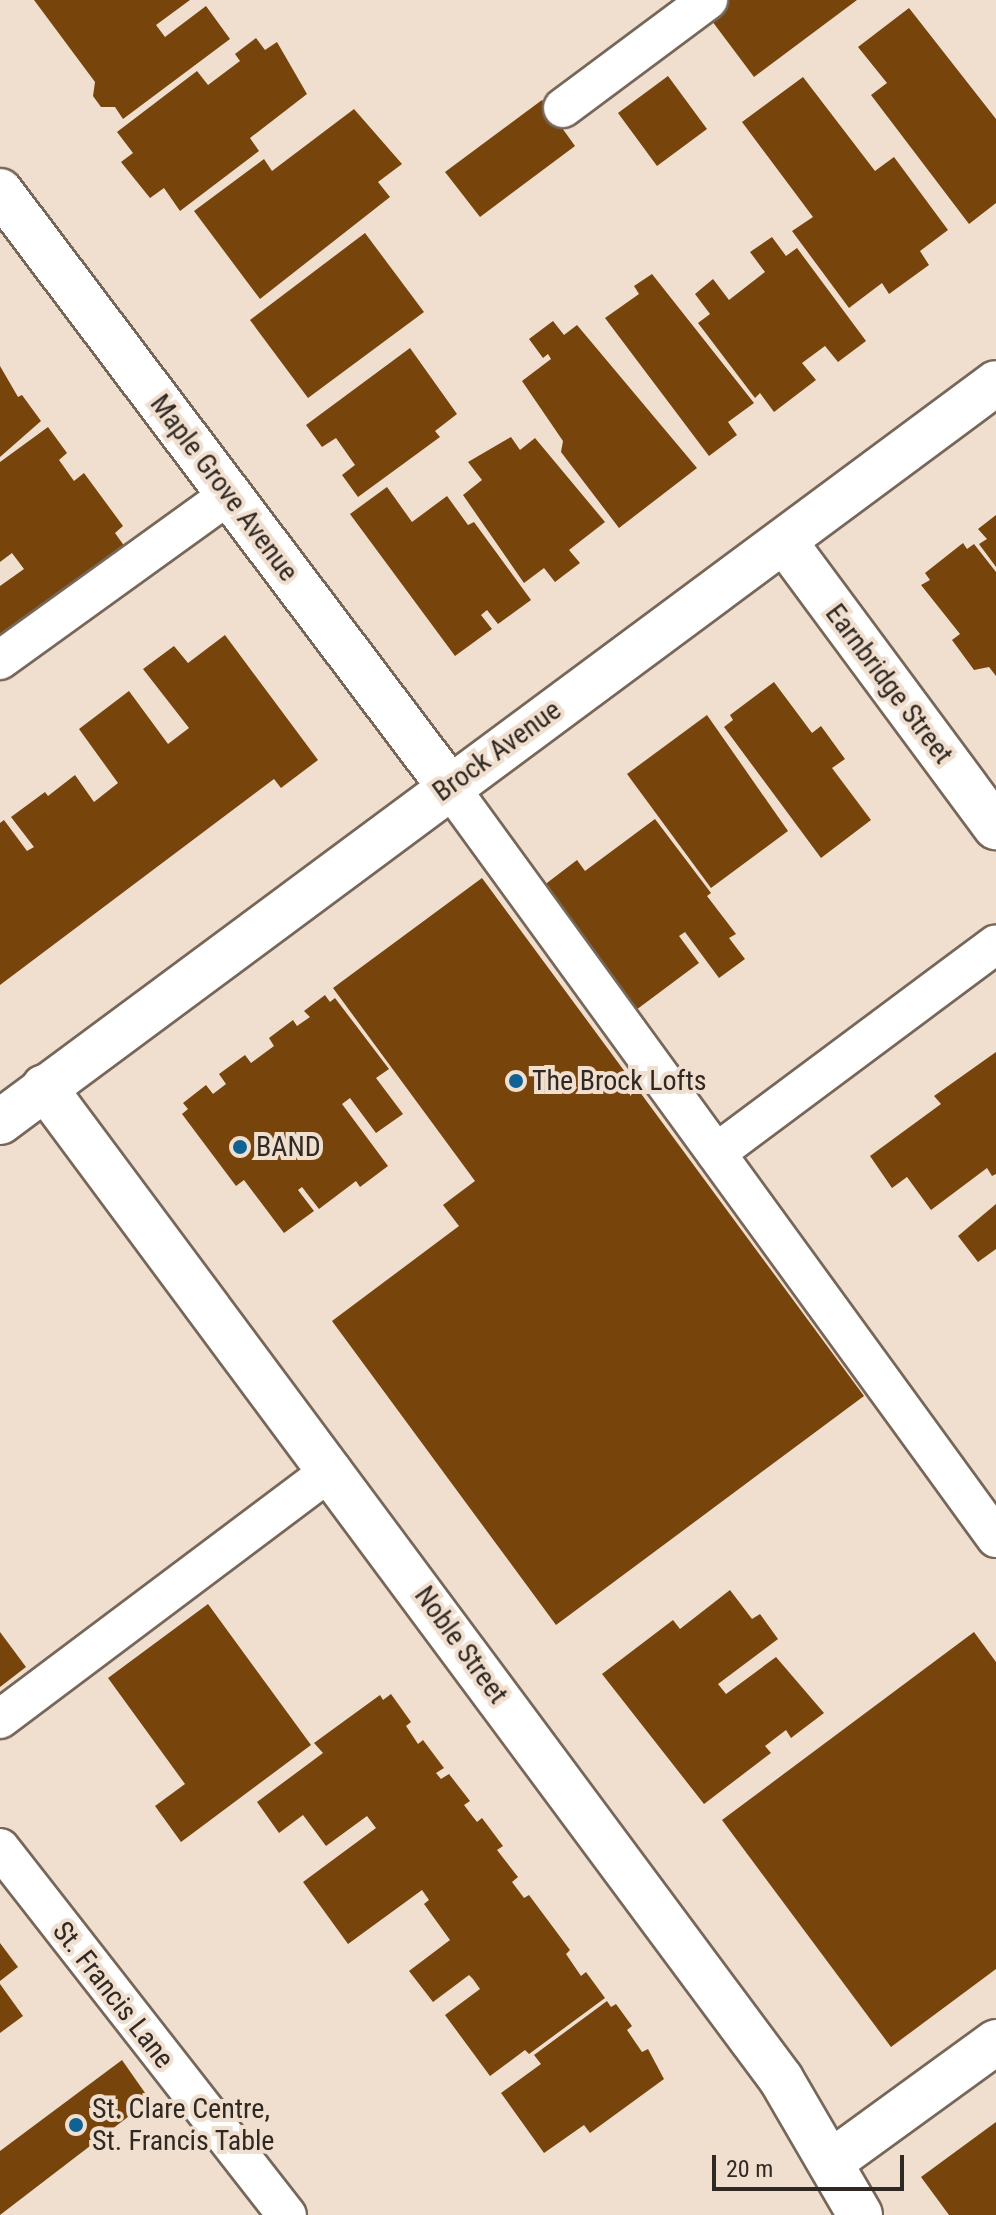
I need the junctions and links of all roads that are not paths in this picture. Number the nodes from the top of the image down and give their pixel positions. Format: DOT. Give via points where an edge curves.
graph roads {
  1 [pos="708,0"];
  2 [pos="563,108"];
  3 [pos="0,191"];
  4 [pos="996,383"];
  5 [pos="229,495"];
  6 [pos="784,541"];
  7 [pos="0,660"];
  8 [pos="449,786"];
  9 [pos="996,827"];
  10 [pos="996,944"];
  11 [pos="44,1087"];
  12 [pos="0,1122"];
  13 [pos="716,1153"];
  14 [pos="332,1470"];
  15 [pos="996,1538"];
  16 [pos="0,1719"];
  17 [pos="0,1848"];
  18 [pos="996,2042"];
  19 [pos="831,2162"];
  20 [pos="287,2215"];
  21 [pos="860,2215"];
  1 -- 2 [label="lane"];
  3 -- 5 [label="street, Maple Grove Avenue"];
  4 -- 6 [label="street, Brock Avenue"];
  5 -- 7 [label="lane"];
  5 -- 8 [label="street, Maple Grove Avenue"];
  6 -- 8 [label="street, Brock Avenue"];
  6 -- 9 [label="street, Earnbridge Street"];
  8 -- 11 [label="street, Brock Avenue"];
  8 -- 13 [label="lane"];
  10 -- 13 [label="lane"];
  11 -- 12 [label="street, Brock Avenue"];
  11 -- 14 [label="street, Noble Street"];
  13 -- 15 [label="lane"];
  14 -- 16 [label="lane"];
  14 -- 19 [label="street, Noble Street" via="781,2079"];
  17 -- 20 [label="lane, St. Francis Lane"];
  18 -- 19 [label="street"];
  19 -- 21 [label="street, Noble Street"];
}
